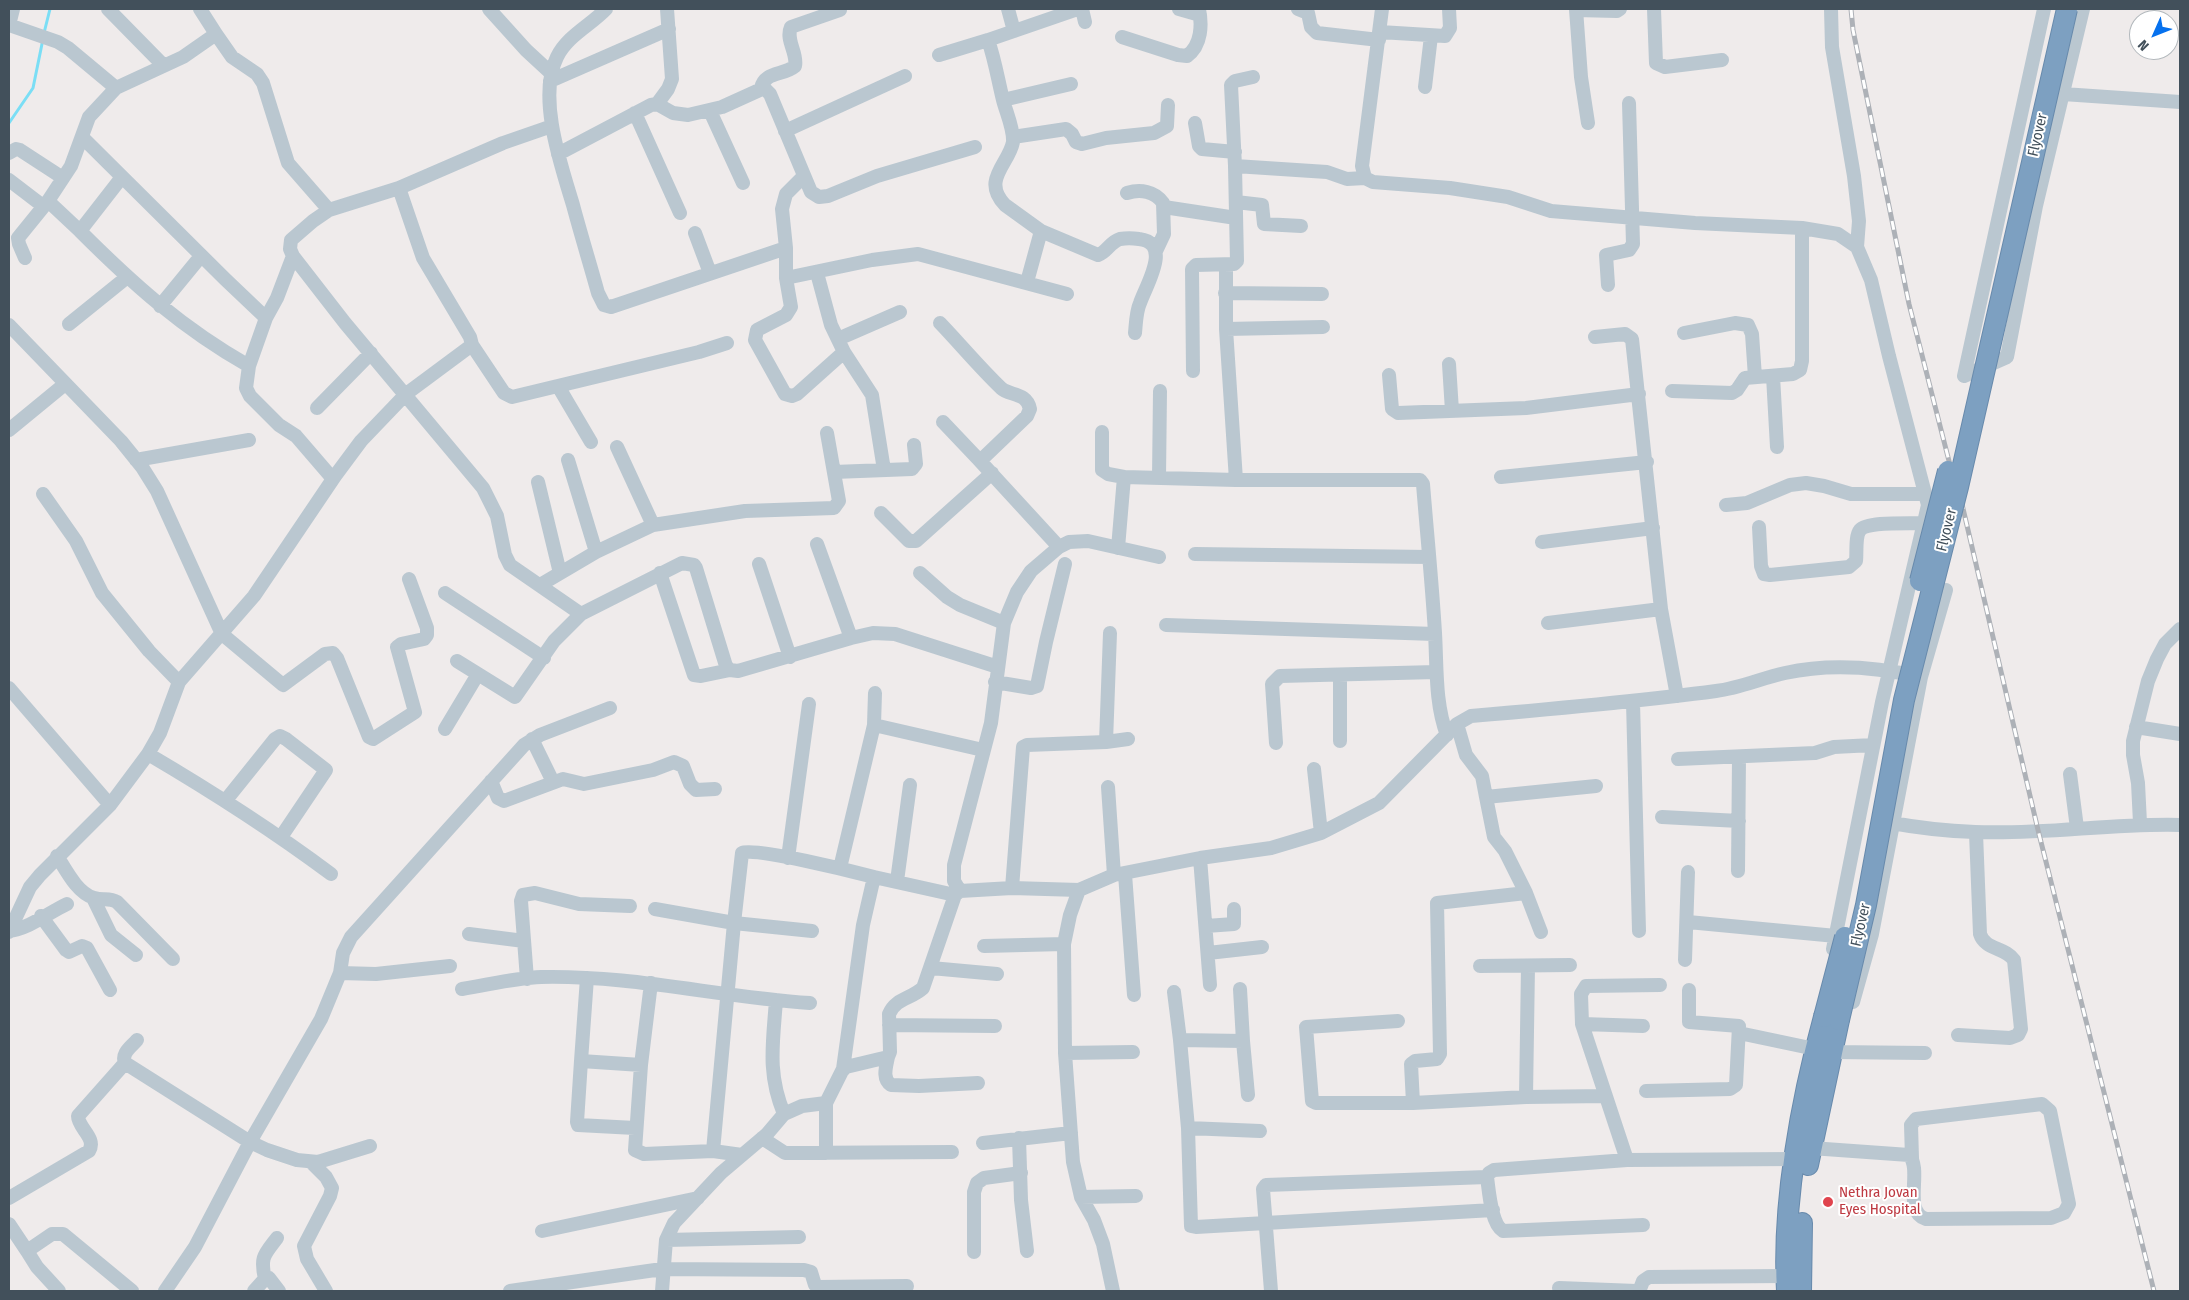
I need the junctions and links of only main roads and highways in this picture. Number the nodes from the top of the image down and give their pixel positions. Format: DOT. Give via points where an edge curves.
graph roads {
  1 [pos="2054,9"];
  2 [pos="2067,9"];
  3 [pos="1832,1018"];
  4 [pos="1803,1154"];
  5 [pos="1787,1283"];
  6 [pos="1801,1291"];
  1 -- 3 [label="highway, Flyover, bridge" via="1950,465 1900,657"];
  2 -- 3 [label="highway, Flyover, bridge" via="1960,478 1904,700 1866,905"];
  3 -- 4 [label="highway, Flyover"];
  4 -- 5 [label="highway" via="1789,1202"];
  4 -- 6 [label="highway"];
}
